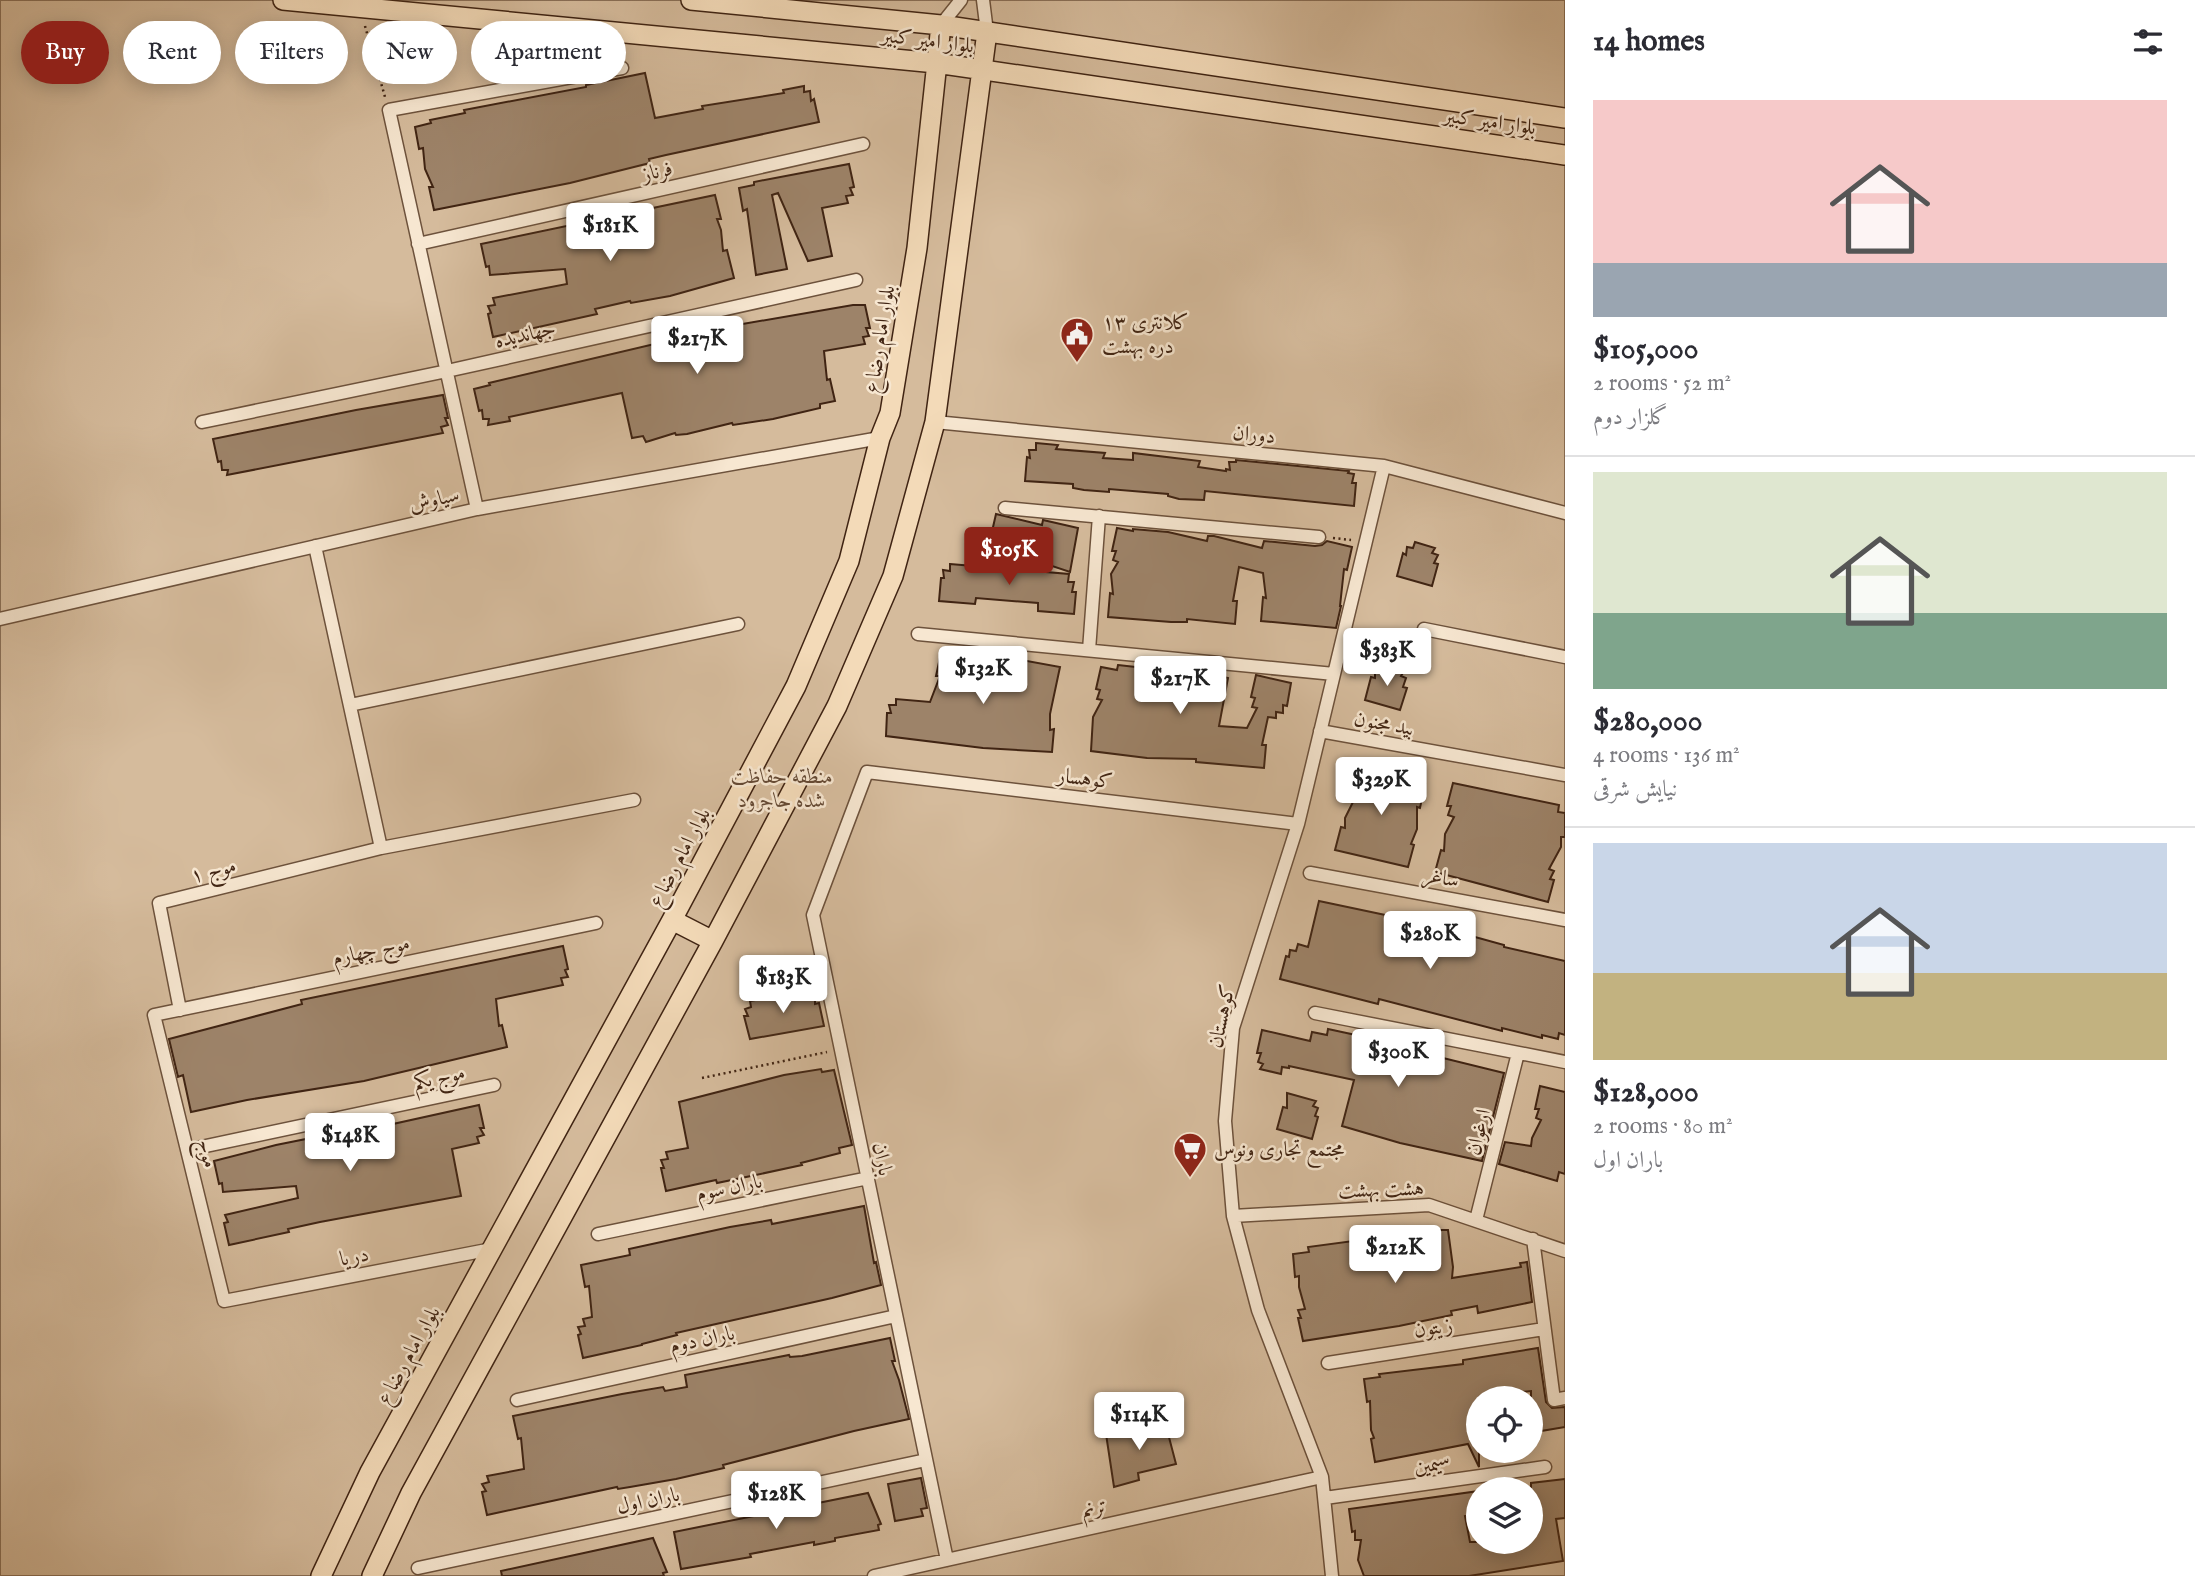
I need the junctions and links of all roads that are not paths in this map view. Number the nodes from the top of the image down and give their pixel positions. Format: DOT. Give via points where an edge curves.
graph roads {
  1 [pos="283,0"];
  2 [pos="691,0"];
  3 [pos="961,0"];
  4 [pos="983,0"];
  5 [pos="358,3"];
  6 [pos="941,25"];
  7 [pos="987,32"];
  8 [pos="936,63"];
  9 [pos="982,69"];
  10 [pos="533,84"];
  11 [pos="1565,118"];
  12 [pos="863,144"];
  13 [pos="1565,155"];
  14 [pos="418,244"];
  15 [pos="856,280"];
  16 [pos="447,371"];
  17 [pos="202,422"];
  18 [pos="935,422"];
  19 [pos="880,438"];
  20 [pos="1384,467"];
  21 [pos="1005,508"];
  22 [pos="477,509"];
  23 [pos="1565,513"];
  24 [pos="1099,516"];
  25 [pos="1320,537"];
  26 [pos="315,546"];
  27 [pos="0,619"];
  28 [pos="738,624"];
  29 [pos="1424,629"];
  30 [pos="918,634"];
  31 [pos="1089,650"];
  32 [pos="1565,657"];
  33 [pos="1334,674"];
  34 [pos="350,705"];
  35 [pos="1320,730"];
  36 [pos="867,772"];
  37 [pos="1565,775"];
  38 [pos="634,800"];
  39 [pos="1297,824"];
  40 [pos="382,848"];
  41 [pos="1310,873"];
  42 [pos="672,920"];
  43 [pos="1565,920"];
  44 [pos="596,923"];
  45 [pos="713,942"];
  46 [pos="180,1010"];
  47 [pos="1315,1013"];
  48 [pos="154,1015"];
  49 [pos="1518,1053"];
  50 [pos="1565,1062"];
  51 [pos="494,1085"];
  52 [pos="187,1150"];
  53 [pos="868,1178"];
  54 [pos="1233,1216"];
  55 [pos="1476,1220"];
  56 [pos="598,1234"];
  57 [pos="1533,1239"];
  58 [pos="492,1249"];
  59 [pos="1565,1251"];
  60 [pos="224,1301"];
  61 [pos="896,1316"];
  62 [pos="1544,1329"];
  63 [pos="1328,1363"];
  64 [pos="1565,1398"];
  65 [pos="517,1400"];
  66 [pos="926,1460"];
  67 [pos="1545,1467"];
  68 [pos="1322,1477"];
  69 [pos="1325,1499"];
  70 [pos="947,1560"];
  71 [pos="418,1568"];
  72 [pos="321,1576"];
  73 [pos="372,1576"];
  74 [pos="874,1576"];
  75 [pos="1332,1576"];
  1 -- 5 [label="main road, بلوار امیر کبیر"];
  2 -- 6 [label="main road, بلوار امیر کبیر"];
  3 -- 6 [label="street"];
  4 -- 7 [label="street"];
  5 -- 8 [label="main road, بلوار امیر کبیر"];
  6 -- 7 [label="main road, بلوار امیر کبیر"];
  6 -- 8 [label="main road, بلوار امام رضا ع"];
  7 -- 9 [label="main road"];
  7 -- 11 [label="main road, بلوار امیر کبیر"];
  8 -- 9 [label="main road, بلوار امیر کبیر"];
  8 -- 19 [label="main road, بلوار امام رضا ع" via="917,248 890,413"];
  9 -- 13 [label="main road, بلوار امیر کبیر"];
  9 -- 18 [label="main road"];
  10 -- 14 [label="street" via="389,110"];
  12 -- 14 [label="street, فرناز"];
  14 -- 16 [label="street"];
  15 -- 16 [label="street, جهاندیده"];
  16 -- 17 [label="street, جهاندیده"];
  16 -- 22 [label="street"];
  18 -- 20 [label="street, دوران"];
  18 -- 45 [label="main road" via="893,576 837,706"];
  19 -- 22 [label="street, سیاوش"];
  19 -- 42 [label="main road, بلوار امام رضا ع" via="849,561 801,673"];
  20 -- 23 [label="street, دوران"];
  20 -- 33 [label="street, کوهستان"];
  21 -- 24 [label="street"];
  22 -- 26 [label="street, سیاوش"];
  24 -- 25 [label="street"];
  24 -- 31 [label="street"];
  26 -- 27 [label="street, سیاوش"];
  26 -- 34 [label="street"];
  28 -- 34 [label="street"];
  29 -- 32 [label="street"];
  30 -- 31 [label="street"];
  31 -- 33 [label="street"];
  33 -- 35 [label="street, کوهستان"];
  34 -- 40 [label="street"];
  35 -- 37 [label="street, بید مجنون"];
  35 -- 39 [label="street, کوهستان"];
  36 -- 39 [label="street, کوهسار"];
  36 -- 53 [label="street, باران" via="813,915"];
  38 -- 40 [label="street"];
  39 -- 54 [label="street, کوهستان" via="1233,1028 1226,1121"];
  40 -- 46 [label="street, موج ۱" via="159,903"];
  41 -- 43 [label="street, ساغر"];
  42 -- 45 [label="main road"];
  42 -- 58 [label="main road, بلوار امام رضا ع"];
  44 -- 46 [label="street, موج چهارم"];
  45 -- 73 [label="main road" via="411,1493"];
  46 -- 48 [label="street, موج چهارم"];
  47 -- 49 [label="street"];
  48 -- 52 [label="street, موج"];
  49 -- 50 [label="street"];
  49 -- 55 [label="street, ارغوان"];
  51 -- 52 [label="street, موج یکم"];
  52 -- 60 [label="street, موج"];
  53 -- 56 [label="street, باران سوم"];
  53 -- 61 [label="street, باران"];
  54 -- 55 [label="street, هشت بهشت" via="1429,1205"];
  54 -- 68 [label="street, کوهستان" via="1258,1310"];
  55 -- 57 [label="street, هشت بهشت"];
  57 -- 59 [label="street, هشت بهشت"];
  57 -- 62 [label="street"];
  58 -- 60 [label="street, دریا"];
  58 -- 72 [label="main road, بلوار امام رضا ع" via="370,1472"];
  61 -- 65 [label="street, باران دوم"];
  61 -- 66 [label="street, باران"];
  62 -- 63 [label="street, زیتون"];
  62 -- 64 [label="street" via="1554,1400"];
  66 -- 70 [label="street, باران"];
  66 -- 71 [label="street, باران اول"];
  67 -- 69 [label="street, سیمین"];
  68 -- 69 [label="street, کوهستان"];
  68 -- 70 [label="street, ترنم"];
  69 -- 75 [label="street, کوهستان"];
  70 -- 74 [label="street, ترنم"];
}
